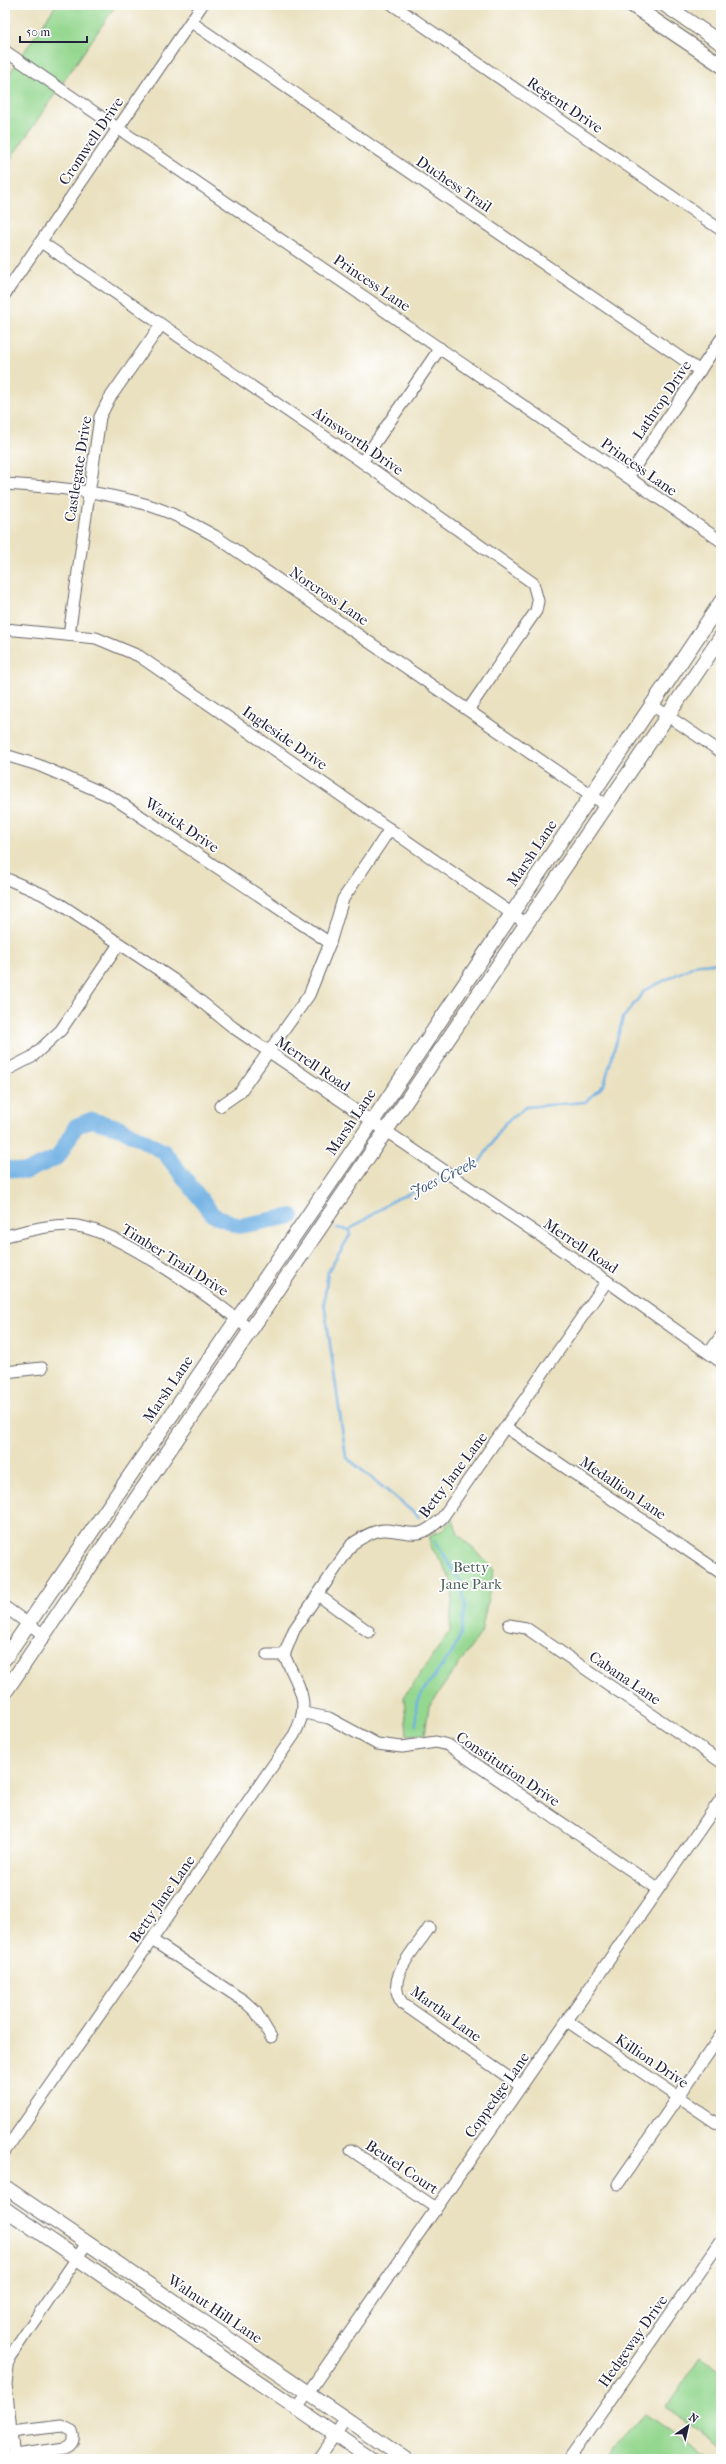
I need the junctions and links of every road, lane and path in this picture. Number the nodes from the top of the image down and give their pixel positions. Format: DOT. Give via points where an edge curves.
graph roads {
  1 [pos="202,5"];
  2 [pos="393,5"];
  3 [pos="632,5"];
  4 [pos="665,5"];
  5 [pos="191,22"];
  6 [pos="721,43"];
  7 [pos="5,51"];
  8 [pos="721,65"];
  9 [pos="119,128"];
  10 [pos="721,230"];
  11 [pos="41,242"];
  12 [pos="5,294"];
  13 [pos="161,325"];
  14 [pos="721,339"];
  15 [pos="440,348"];
  16 [pos="700,371"];
  17 [pos="362,462"];
  18 [pos="628,478"];
  19 [pos="5,484"];
  20 [pos="88,493"];
  21 [pos="721,541"];
  22 [pos="721,602"];
  23 [pos="5,628"];
  24 [pos="69,635"];
  25 [pos="721,637"];
  26 [pos="652,705"];
  27 [pos="468,710"];
  28 [pos="668,716"];
  29 [pos="721,752"];
  30 [pos="5,755"];
  31 [pos="592,795"];
  32 [pos="607,806"];
  33 [pos="390,829"];
  34 [pos="5,878"];
  35 [pos="512,914"];
  36 [pos="527,924"];
  37 [pos="330,943"];
  38 [pos="119,944"];
  39 [pos="269,1052"];
  40 [pos="5,1071"];
  41 [pos="220,1106"];
  42 [pos="372,1122"];
  43 [pos="387,1132"];
  44 [pos="5,1236"];
  45 [pos="607,1281"];
  46 [pos="238,1319"];
  47 [pos="252,1331"];
  48 [pos="721,1336"];
  49 [pos="709,1353"];
  50 [pos="721,1362"];
  51 [pos="42,1368"];
  52 [pos="5,1372"];
  53 [pos="507,1428"];
  54 [pos="129,1477"];
  55 [pos="145,1487"];
  56 [pos="721,1573"];
  57 [pos="318,1595"];
  58 [pos="5,1607"];
  59 [pos="29,1624"];
  60 [pos="509,1625"];
  61 [pos="369,1632"];
  62 [pos="44,1635"];
  63 [pos="267,1655"];
  64 [pos="284,1655"];
  65 [pos="5,1658"];
  66 [pos="5,1692"];
  67 [pos="304,1713"];
  68 [pos="721,1762"];
  69 [pos="721,1799"];
  70 [pos="658,1889"];
  71 [pos="429,1928"];
  72 [pos="152,1940"];
  73 [pos="567,2021"];
  74 [pos="721,2035"];
  75 [pos="271,2037"];
  76 [pos="521,2086"];
  77 [pos="678,2097"];
  78 [pos="721,2126"];
  79 [pos="351,2150"];
  80 [pos="5,2151"];
  81 [pos="618,2184"];
  82 [pos="5,2187"];
  83 [pos="436,2208"];
  84 [pos="5,2209"];
  85 [pos="721,2241"];
  86 [pos="86,2243"];
  87 [pos="76,2257"];
  88 [pos="188,2311"];
  89 [pos="178,2326"];
  90 [pos="229,2339"];
  91 [pos="219,2354"];
  92 [pos="6,2366"];
  93 [pos="308,2393"];
  94 [pos="298,2407"];
  95 [pos="346,2419"];
  96 [pos="11,2432"];
  97 [pos="336,2434"];
  98 [pos="14,2457"];
  99 [pos="397,2457"];
  100 [pos="318,2459"];
  101 [pos="372,2459"];
  102 [pos="569,2459"];
  1 -- 5 [label="street, Cromwell Drive"];
  2 -- 10 [label="street, Regent Drive"];
  3 -- 8 [label="main road"];
  4 -- 6 [label="main road"];
  5 -- 9 [label="street, Cromwell Drive"];
  5 -- 16 [label="street, Duchess Trail"];
  7 -- 9 [label="street, Princess Lane"];
  9 -- 11 [label="street, Cromwell Drive"];
  9 -- 15 [label="street, Princess Lane"];
  11 -- 12 [label="street, Cromwell Drive"];
  11 -- 13 [label="street, Ainsworth Drive"];
  13 -- 17 [label="street, Ainsworth Drive"];
  13 -- 20 [label="street, Castlegate Drive" via="109,399 100,417"];
  14 -- 16 [label="street, Lathrop Drive"];
  15 -- 17 [label="street"];
  15 -- 18 [label="street, Princess Lane"];
  16 -- 18 [label="street, Lathrop Drive"];
  17 -- 27 [label="street, Ainsworth Drive" via="528,578 536,591 536,611"];
  18 -- 21 [label="street, Princess Lane"];
  19 -- 20 [label="street, Norcross Lane"];
  20 -- 24 [label="street, Castlegate Drive"];
  20 -- 27 [label="street, Norcross Lane" via="148,505 186,520 215,536"];
  22 -- 26 [label="main road, Marsh Lane"];
  23 -- 24 [label="street, Ingleside Drive"];
  24 -- 33 [label="street, Ingleside Drive" via="96,638 139,656"];
  25 -- 28 [label="main road"];
  26 -- 28 [label="street"];
  26 -- 31 [label="main road, Marsh Lane"];
  27 -- 31 [label="street, Norcross Lane"];
  28 -- 29 [label="street"];
  28 -- 32 [label="main road"];
  30 -- 37 [label="street, Warick Drive" via="38,765 112,797"];
  31 -- 32 [label="street, Norcross Lane"];
  31 -- 35 [label="main road, Marsh Lane"];
  32 -- 36 [label="main road"];
  33 -- 35 [label="street, Ingleside Drive"];
  33 -- 37 [label="street" via="343,899"];
  34 -- 38 [label="street, Merrell Road" via="58,903"];
  35 -- 36 [label="street, Ingleside Drive"];
  35 -- 42 [label="main road, Marsh Lane"];
  36 -- 43 [label="main road"];
  37 -- 39 [label="street" via="309,995"];
  38 -- 39 [label="street, Merrell Road" via="174,980 234,1028"];
  38 -- 40 [label="street" via="61,1030 32,1057"];
  39 -- 41 [label="street" via="240,1092"];
  39 -- 42 [label="street, Merrell Road"];
  42 -- 43 [label="street, Merrell Road"];
  42 -- 46 [label="main road, Marsh Lane"];
  43 -- 45 [label="street, Merrell Road"];
  43 -- 47 [label="main road"];
  44 -- 46 [label="street, Timber Trail Drive" via="50,1227 77,1226 104,1234 162,1267"];
  45 -- 49 [label="street, Merrell Road"];
  45 -- 53 [label="street, Betty Jane Lane"];
  46 -- 47 [label="street, Timber Trail Drive"];
  46 -- 54 [label="main road, Marsh Lane"];
  47 -- 55 [label="main road"];
  48 -- 49 [label="street"];
  49 -- 50 [label="street, Merrell Road"];
  51 -- 52 [label="street"];
  53 -- 56 [label="street, Medallion Lane"];
  53 -- 57 [label="street, Betty Jane Lane" via="442,1518 430,1530 411,1535 385,1529 357,1541 352,1544"];
  54 -- 55 [label="main road"];
  54 -- 59 [label="main road, Marsh Lane"];
  55 -- 62 [label="main road"];
  57 -- 61 [label="street"];
  57 -- 64 [label="street, Betty Jane Lane" via="294,1630"];
  58 -- 59 [label="street"];
  59 -- 62 [label="street"];
  59 -- 65 [label="main road, Marsh Lane"];
  60 -- 68 [label="street, Cabana Lane" via="526,1628"];
  62 -- 66 [label="main road"];
  63 -- 64 [label="street"];
  64 -- 67 [label="street, Betty Jane Lane" via="303,1692"];
  67 -- 70 [label="street, Constitution Drive" via="329,1718 377,1744 402,1747 436,1742 448,1745"];
  67 -- 72 [label="street, Betty Jane Lane" via="294,1735"];
  69 -- 70 [label="street, Coppedge Lane"];
  70 -- 73 [label="street, Coppedge Lane"];
  71 -- 76 [label="street, Martha Lane" via="396,1976 395,1987 398,1997 403,2004"];
  72 -- 75 [label="street" via="244,2000 256,2012"];
  72 -- 80 [label="street, Betty Jane Lane"];
  73 -- 76 [label="street, Coppedge Lane"];
  73 -- 77 [label="street, Killion Drive"];
  74 -- 77 [label="street"];
  76 -- 83 [label="street, Coppedge Lane"];
  77 -- 78 [label="street, Killion Drive"];
  77 -- 81 [label="street"];
  79 -- 83 [label="street, Beutel Court"];
  82 -- 86 [label="main road, Walnut Hill Lane"];
  83 -- 93 [label="street, Coppedge Lane"];
  84 -- 87 [label="main road"];
  85 -- 102 [label="street, Hedgeway Drive"];
  86 -- 87 [label="street"];
  86 -- 88 [label="main road, Walnut Hill Lane"];
  87 -- 89 [label="main road"];
  87 -- 92 [label="street" via="13,2350"];
  88 -- 89 [label="main road"];
  88 -- 90 [label="main road, Walnut Hill Lane"];
  89 -- 91 [label="main road"];
  90 -- 91 [label="main road"];
  90 -- 93 [label="main road, Walnut Hill Lane"];
  91 -- 94 [label="main road"];
  92 -- 96 [label="street"];
  93 -- 94 [label="street, Coppedge Lane"];
  93 -- 95 [label="main road, Walnut Hill Lane"];
  94 -- 97 [label="main road"];
  95 -- 97 [label="street"];
  95 -- 99 [label="main road, Walnut Hill Lane"];
  96 -- 98 [label="street"];
  96 -- 98 [label="street" via="66,2427 72,2431 74,2438 65,2448"];
  97 -- 100 [label="street"];
  97 -- 101 [label="main road"];
}
